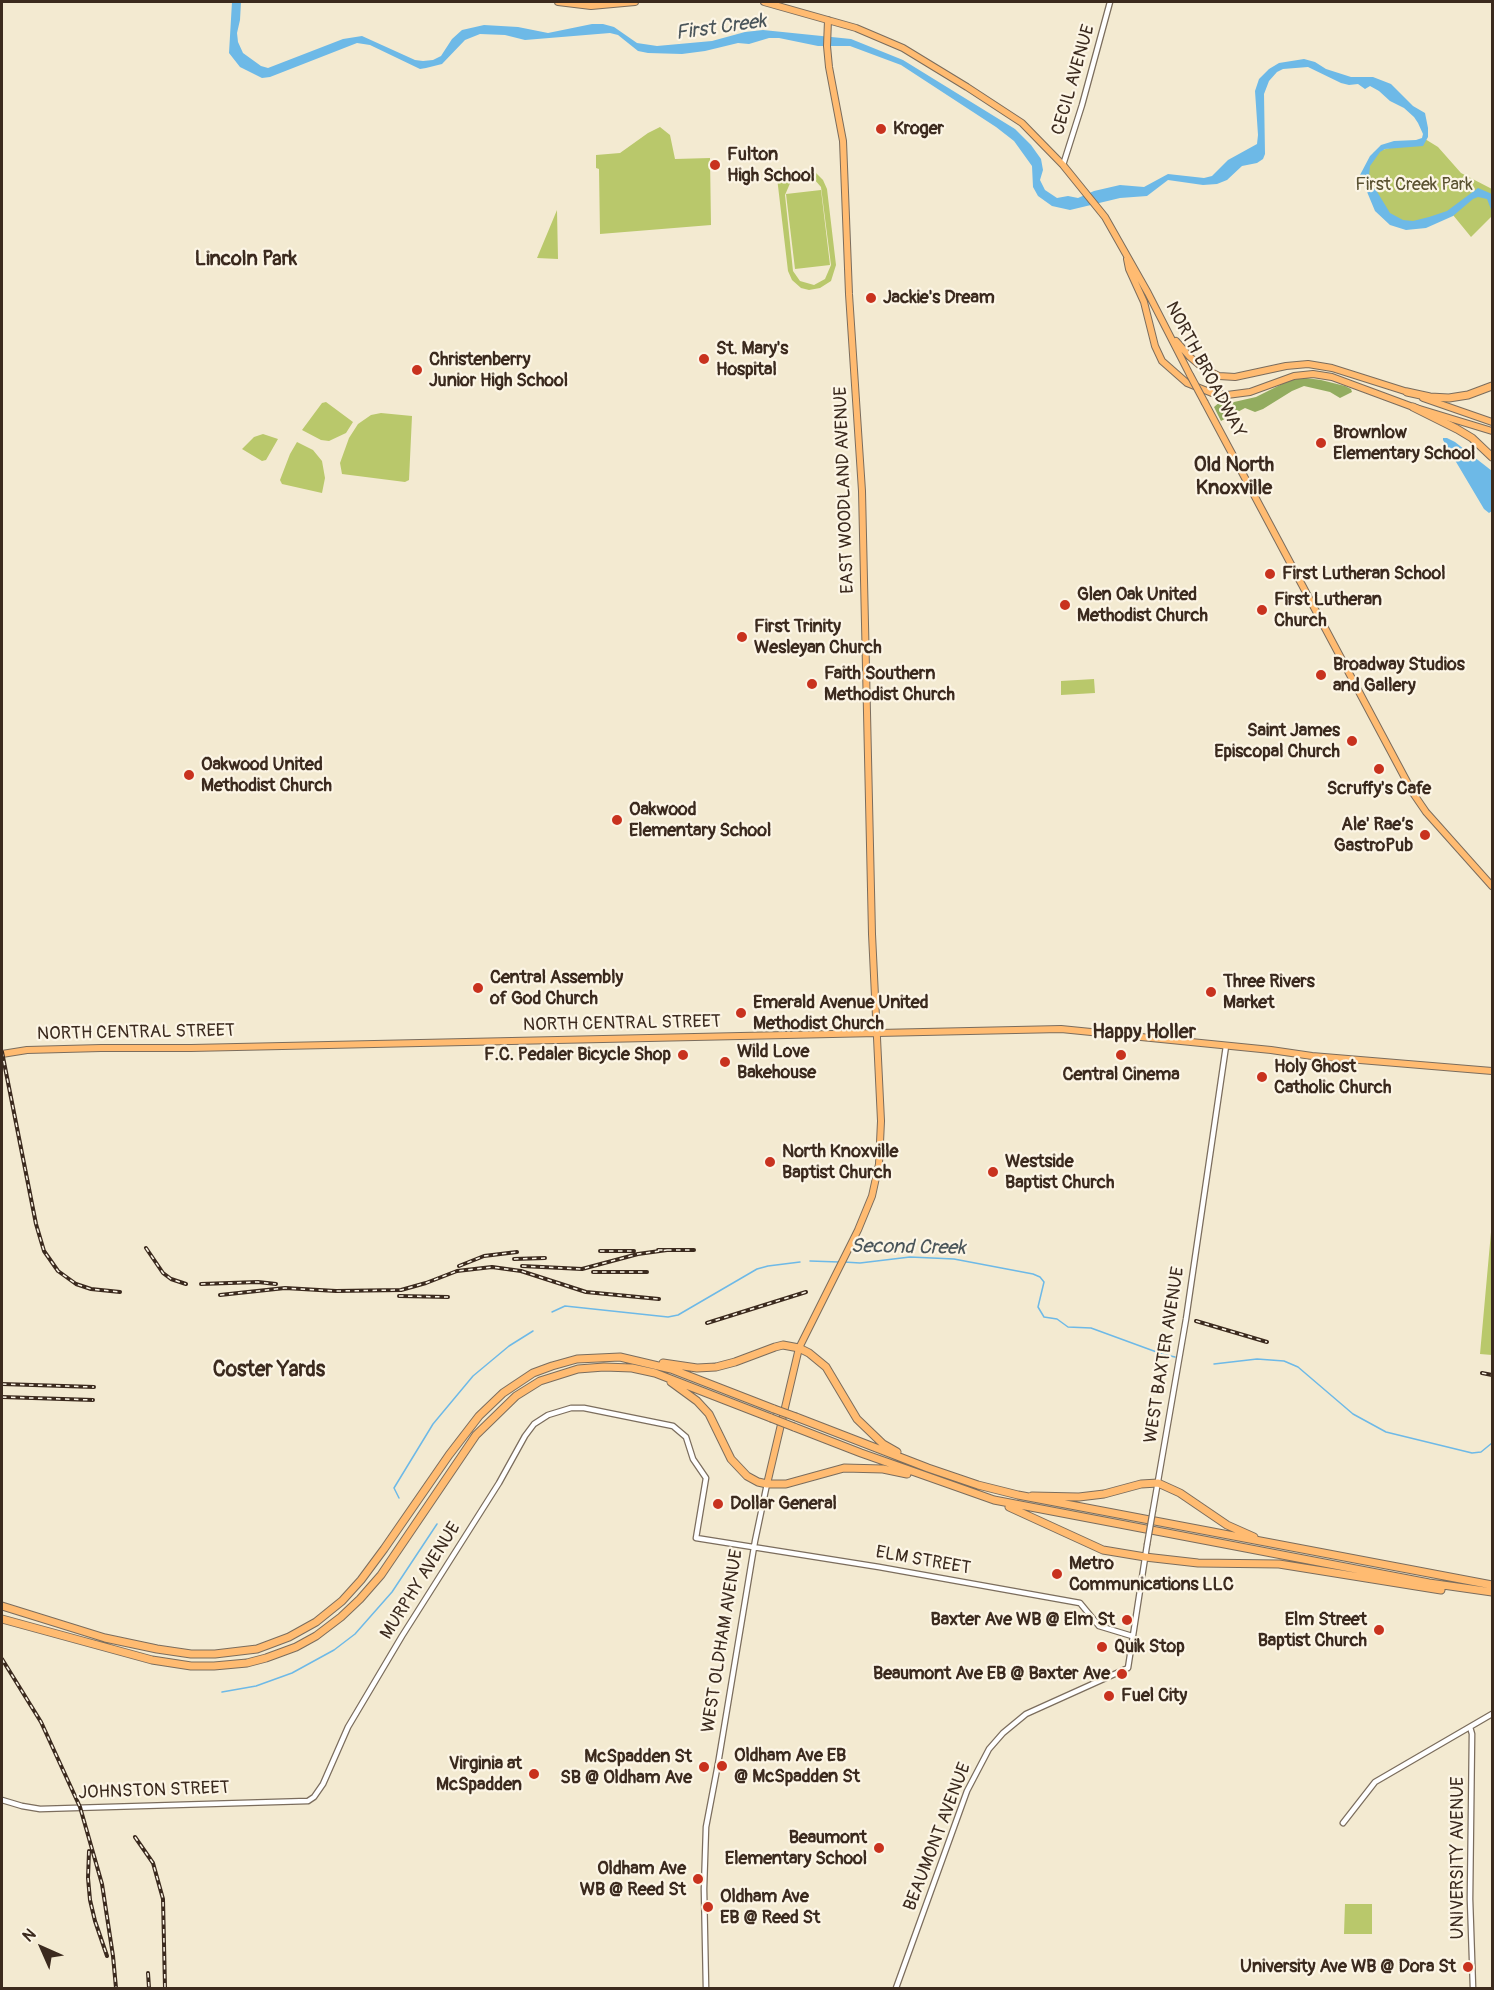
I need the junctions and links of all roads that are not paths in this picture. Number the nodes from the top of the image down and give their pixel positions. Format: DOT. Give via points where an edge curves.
graph roads {
  1 [pos="558,2"];
  2 [pos="635,2"];
  3 [pos="764,2"];
  4 [pos="1110,2"];
  5 [pos="828,20"];
  6 [pos="1063,165"];
  7 [pos="1125,253"];
  8 [pos="1146,289"];
  9 [pos="1150,326"];
  10 [pos="1165,326"];
  11 [pos="1492,386"];
  12 [pos="1407,392"];
  13 [pos="1413,407"];
  14 [pos="1492,422"];
  15 [pos="1492,431"];
  16 [pos="1492,457"];
  17 [pos="1492,886"];
  18 [pos="877,1033"];
  19 [pos="1226,1046"];
  20 [pos="2,1054"];
  21 [pos="1492,1071"];
  22 [pos="858,1230"];
  23 [pos="800,1348"];
  24 [pos="645,1361"];
  25 [pos="655,1373"];
  26 [pos="914,1463"];
  27 [pos="931,1478"];
  28 [pos="1158,1483"];
  29 [pos="767,1484"];
  30 [pos="1018,1495"];
  31 [pos="994,1500"];
  32 [pos="696,1538"];
  33 [pos="1277,1544"];
  34 [pos="754,1547"];
  35 [pos="1145,1557"];
  36 [pos="1492,1583"];
  37 [pos="1428,1586"];
  38 [pos="1453,1587"];
  39 [pos="1492,1592"];
  40 [pos="1492,1597"];
  41 [pos="2,1606"];
  42 [pos="2,1619"];
  43 [pos="1132,1636"];
  44 [pos="1128,1668"];
  45 [pos="1492,1714"];
  46 [pos="1470,1727"];
  47 [pos="2,1800"];
  48 [pos="308,1801"];
  49 [pos="1343,1823"];
  50 [pos="706,1989"];
  51 [pos="896,1989"];
  52 [pos="1473,1989"];
  1 -- 2 [label="main road" via="591,6"];
  3 -- 5 [label="main road, NORTH BROADWAY"];
  4 -- 6 [label="street, CECIL AVENUE"];
  5 -- 6 [label="main road, NORTH BROADWAY" via="903,48 967,87 1019,121"];
  5 -- 18 [label="main road, EAST WOODLAND AVENUE" via="827,46 843,141 862,491"];
  6 -- 7 [label="main road, NORTH BROADWAY" via="1105,217"];
  7 -- 8 [label="main road, NORTH BROADWAY"];
  7 -- 9 [label="main road"];
  8 -- 9 [label="main road"];
  8 -- 10 [label="main road, NORTH BROADWAY"];
  9 -- 13 [label="main road" via="1162,361 1187,383 1212,393 1250,392 1294,376 1313,374 1332,377"];
  10 -- 12 [label="main road" via="1190,357 1219,376 1308,364"];
  10 -- 17 [label="main road, NORTH BROADWAY, bridge" via="1413,793"];
  11 -- 12 [label="highway" via="1449,398"];
  12 -- 14 [label="main road"];
  13 -- 15 [label="main road"];
  13 -- 16 [label="highway" via="1472,438"];
  18 -- 19 [label="main road, NORTH CENTRAL STREET" via="1061,1029"];
  18 -- 20 [label="main road, NORTH CENTRAL STREET" via="101,1048"];
  18 -- 22 [label="main road, EAST WOODLAND AVENUE" via="879,1164 872,1196"];
  19 -- 21 [label="main road, NORTH CENTRAL STREET"];
  19 -- 28 [label="street, WEST BAXTER AVENUE"];
  22 -- 23 [label="main road, WEST OLDHAM AVENUE"];
  23 -- 24 [label="highway" via="776,1347 716,1367"];
  23 -- 26 [label="highway" via="826,1367 868,1431"];
  23 -- 29 [label="main road, WEST OLDHAM AVENUE"];
  24 -- 26 [label="highway, bridge"];
  24 -- 41 [label="highway" via="620,1357 577,1359 533,1373 503,1393 463,1435 384,1549 342,1601 316,1622 272,1645 248,1651 191,1654 105,1638"];
  25 -- 27 [label="highway, bridge"];
  25 -- 29 [label="highway" via="697,1401 709,1414 739,1469"];
  25 -- 42 [label="highway" via="614,1367 578,1369 540,1381 516,1396 476,1435 381,1575 360,1599 296,1647 247,1663 191,1666 152,1660"];
  26 -- 30 [label="highway"];
  27 -- 29 [label="highway" via="884,1469 844,1468 786,1484"];
  27 -- 31 [label="highway"];
  28 -- 30 [label="highway" via="1079,1497"];
  28 -- 33 [label="highway" via="1180,1493 1227,1526"];
  28 -- 35 [label="street, WEST BAXTER AVENUE, bridge"];
  29 -- 34 [label="street, WEST OLDHAM AVENUE"];
  30 -- 33 [label="highway"];
  31 -- 35 [label="highway" via="1103,1550"];
  31 -- 37 [label="highway"];
  32 -- 34 [label="street, ELM STREET"];
  32 -- 48 [label="street, MURPHY AVENUE" via="706,1478 693,1459 686,1437 673,1426 584,1408 548,1415 534,1424 348,1727 320,1790"];
  33 -- 36 [label="highway"];
  34 -- 43 [label="street, ELM STREET" via="1080,1603 1099,1626"];
  34 -- 50 [label="street, WEST OLDHAM AVENUE" via="706,1827"];
  35 -- 37 [label="highway" via="1198,1563 1279,1564"];
  35 -- 43 [label="street, WEST BAXTER AVENUE"];
  37 -- 38 [label="highway"];
  38 -- 39 [label="highway"];
  38 -- 40 [label="highway"];
  43 -- 44 [label="street, WEST BAXTER AVENUE"];
  44 -- 51 [label="street, BEAUMONT AVENUE" via="1026,1714 989,1749 967,1791"];
  45 -- 46 [label="street"];
  46 -- 49 [label="street" via="1375,1782"];
  46 -- 52 [label="street, UNIVERSITY AVENUE"];
  47 -- 48 [label="street, JOHNSTON STREET" via="40,1809"];
}
